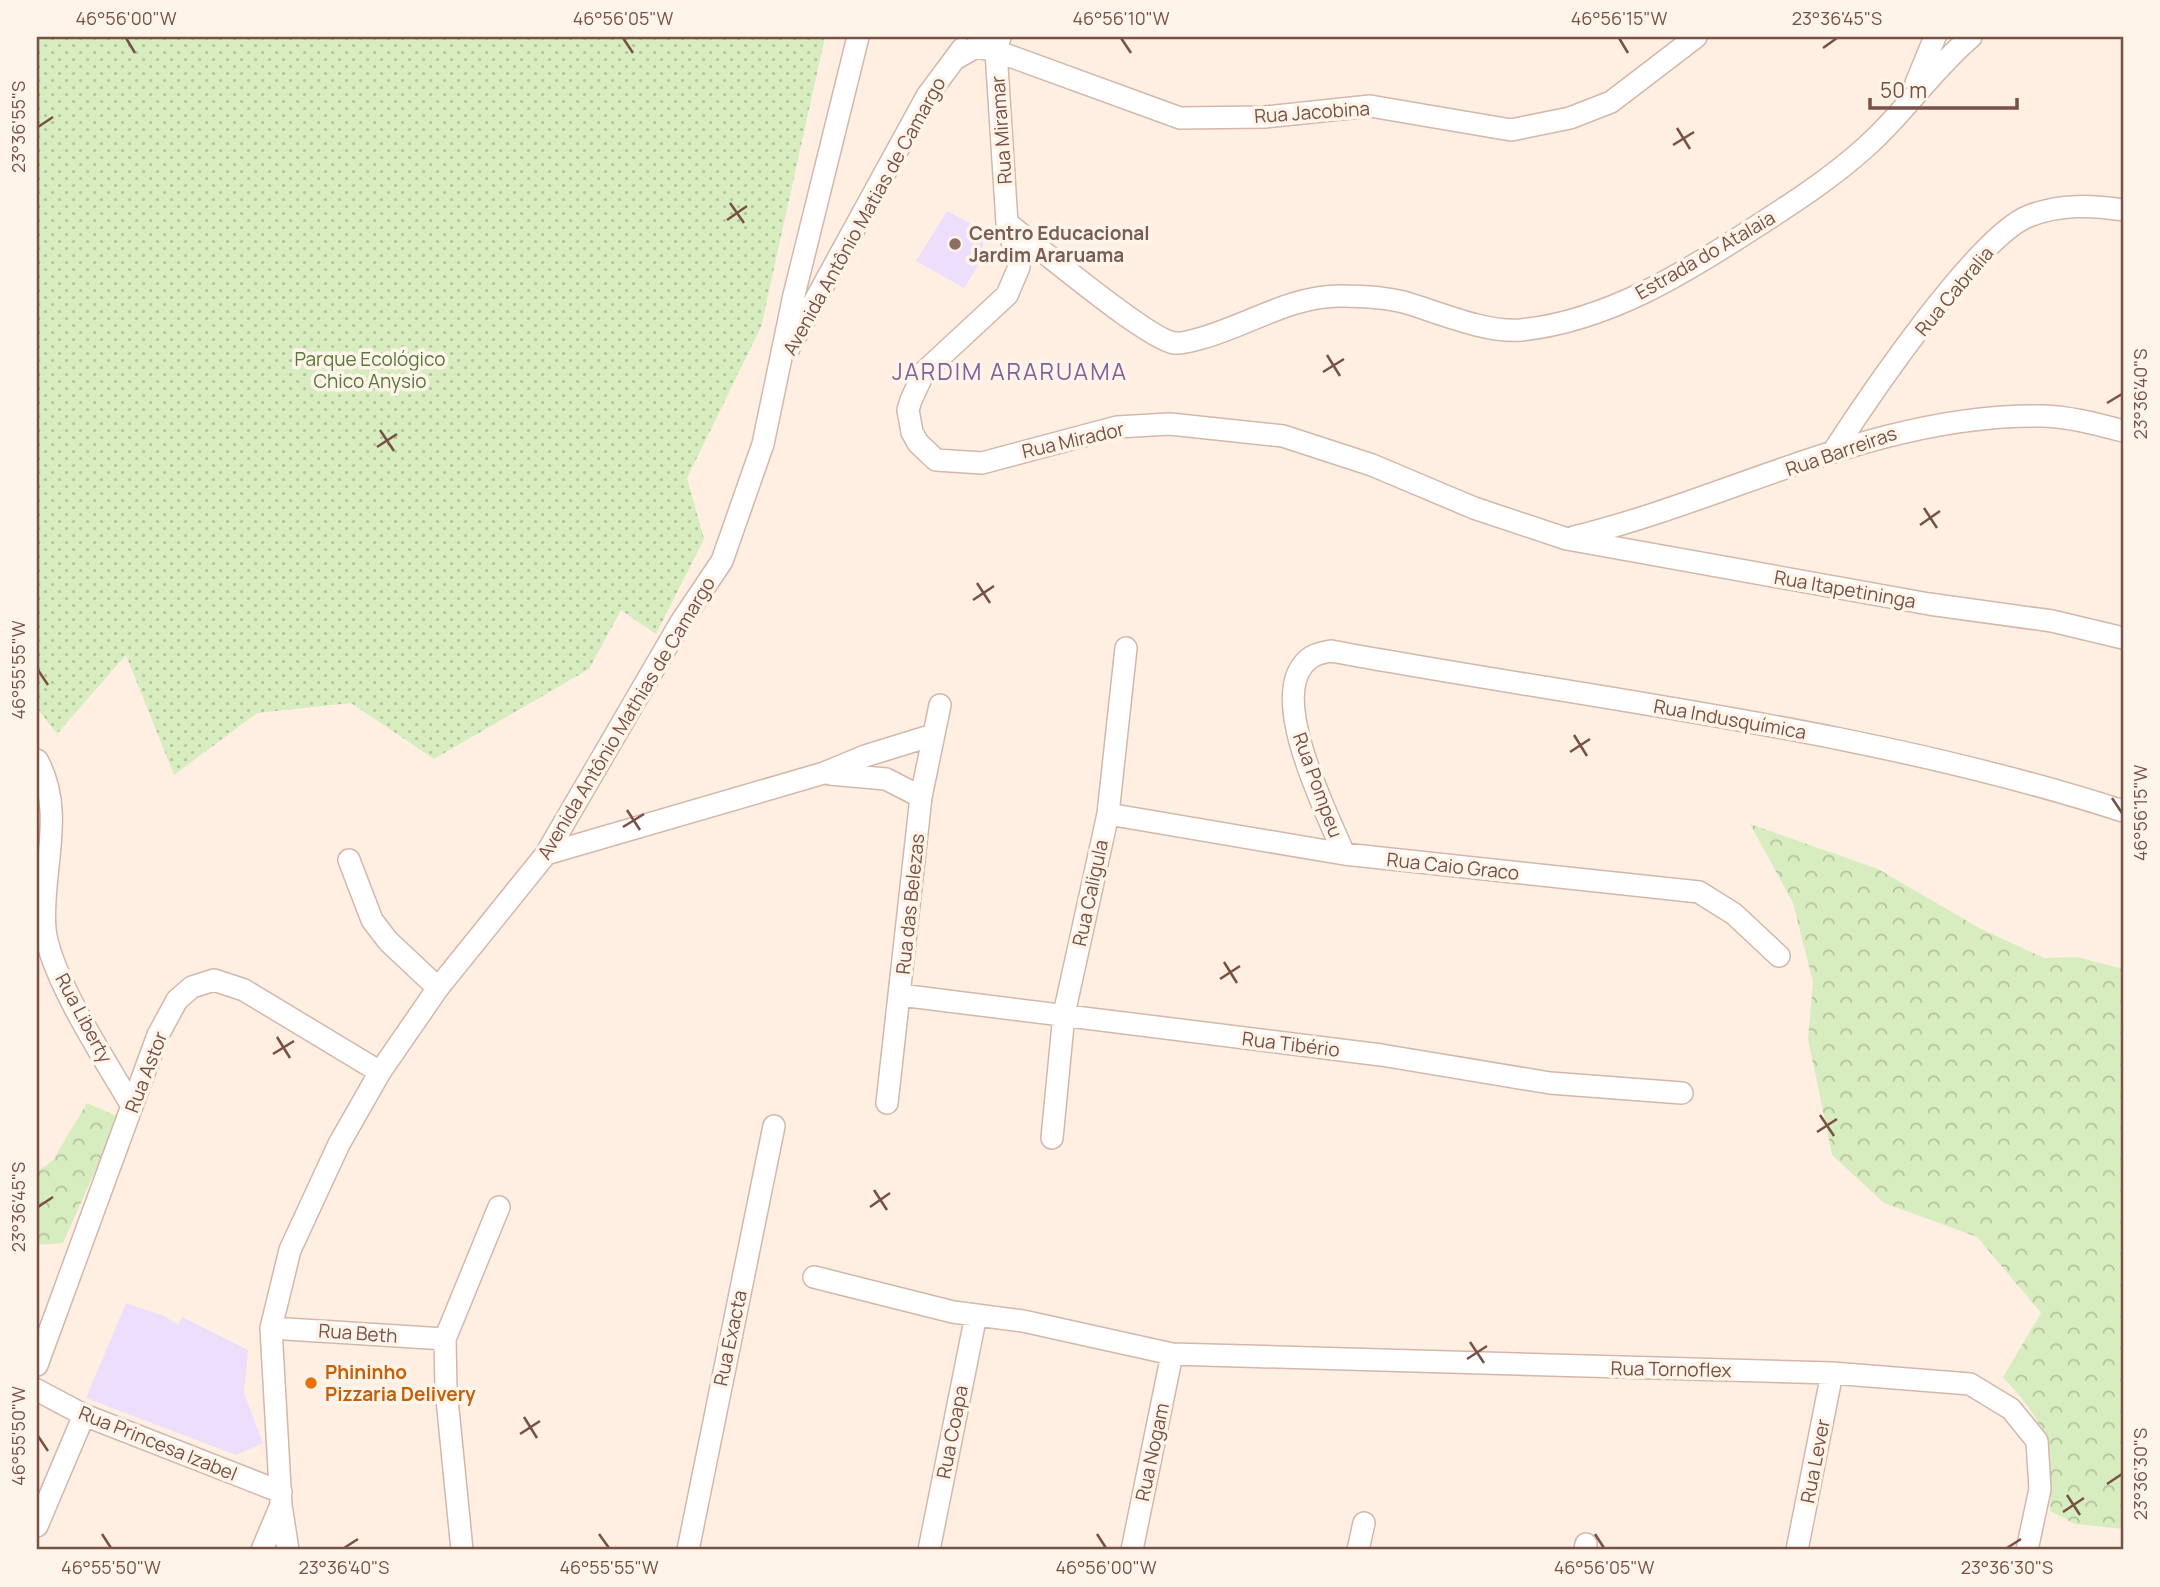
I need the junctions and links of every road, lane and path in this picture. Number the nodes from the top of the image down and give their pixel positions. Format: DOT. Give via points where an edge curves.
graph roads {
  1 [pos="858,37"];
  2 [pos="972,37"];
  3 [pos="1696,37"];
  4 [pos="1935,37"];
  5 [pos="1971,37"];
  6 [pos="998,44"];
  7 [pos="955,59"];
  8 [pos="1908,103"];
  9 [pos="2123,210"];
  10 [pos="1007,223"];
  11 [pos="781,362"];
  12 [pos="2123,431"];
  13 [pos="1833,452"];
  14 [pos="1567,538"];
  15 [pos="2123,638"];
  16 [pos="1126,648"];
  17 [pos="1331,651"];
  18 [pos="940,705"];
  19 [pos="933,735"];
  20 [pos="37,760"];
  21 [pos="824,774"];
  22 [pos="922,796"];
  23 [pos="2123,811"];
  24 [pos="1108,814"];
  25 [pos="1344,854"];
  26 [pos="546,855"];
  27 [pos="349,860"];
  28 [pos="1779,956"];
  29 [pos="438,988"];
  30 [pos="900,995"];
  31 [pos="1064,1014"];
  32 [pos="380,1072"];
  33 [pos="1682,1093"];
  34 [pos="887,1103"];
  35 [pos="132,1106"];
  36 [pos="774,1126"];
  37 [pos="1052,1138"];
  38 [pos="499,1207"];
  39 [pos="814,1278"];
  40 [pos="976,1315"];
  41 [pos="271,1328"];
  42 [pos="445,1339"];
  43 [pos="1172,1354"];
  44 [pos="37,1365"];
  45 [pos="1832,1373"];
  46 [pos="37,1390"];
  47 [pos="84,1415"];
  48 [pos="281,1498"];
  49 [pos="1364,1523"];
  50 [pos="37,1525"];
  51 [pos="262,1550"];
  52 [pos="288,1550"];
  53 [pos="462,1550"];
  54 [pos="688,1550"];
  55 [pos="929,1550"];
  56 [pos="1132,1550"];
  57 [pos="1358,1550"];
  58 [pos="1797,1550"];
  59 [pos="2026,1550"];
  1 -- 11 [label="street, Avenida Antônio Mathias de Camargo"];
  2 -- 7 [label="street, Avenida Antônio Matias de Camargo"];
  3 -- 6 [label="street, Rua Jacobina" via="1611,103 1570,118 1511,130 1370,106 1265,117 1180,118"];
  4 -- 8 [label="street"];
  5 -- 8 [label="street, Estrada do Atalaia"];
  6 -- 7 [label="street" via="976,47"];
  6 -- 10 [label="street, Rua Miramar"];
  7 -- 11 [label="street, Avenida Antônio Matias de Camargo" via="927,96"];
  8 -- 10 [label="street, Estrada do Atalaia" via="1869,145 1830,177 1713,255 1643,293 1575,320 1518,330 1466,322 1403,302 1323,296 1202,338 1174,343 1144,329"];
  9 -- 13 [label="street, Rua Cabralia" via="2065,206 2026,217 1997,240 1898,357"];
  10 -- 14 [label="street, Rua Mirador" via="1018,267 1007,295 924,372 908,410 918,443 936,460 982,463 1117,427 1225,427 1296,440"];
  11 -- 26 [label="street, Avenida Antônio Mathias de Camargo" via="763,444 722,561 681,622"];
  12 -- 13 [label="street, Rua Barreiras" via="2042,416 1975,419 1905,430"];
  13 -- 14 [label="street, Rua Barreiras" via="1690,504"];
  14 -- 15 [label="street, Rua Itapetininga" via="1929,604 2052,621"];
  16 -- 24 [label="street, Rua Caligula"];
  17 -- 23 [label="street, Rua Indusquímica" via="1849,739 2027,780"];
  17 -- 25 [label="street, Rua Pompeu" via="1314,655 1301,666 1294,714 1297,738"];
  18 -- 19 [label="street, Rua das Belezas"];
  19 -- 21 [label="street"];
  19 -- 22 [label="street, Rua das Belezas"];
  20 -- 35 [label="street, Rua Liberty" via="51,796 45,931 56,967"];
  21 -- 22 [label="street" via="886,779"];
  21 -- 26 [label="street"];
  22 -- 30 [label="street, Rua das Belezas"];
  24 -- 25 [label="street, Rua Caio Graco"];
  24 -- 31 [label="street, Rua Caligula"];
  25 -- 28 [label="street, Rua Caio Graco" via="1699,892 1734,914"];
  26 -- 29 [label="street, Avenida Antônio Mathias de Camargo"];
  27 -- 29 [label="street" via="372,920"];
  29 -- 32 [label="street, Avenida Antônio Mathias de Camargo"];
  30 -- 31 [label="street, Rua Tibério"];
  30 -- 34 [label="street, Rua das Belezas"];
  31 -- 33 [label="street, Rua Tibério" via="1381,1055 1550,1083"];
  31 -- 37 [label="street, Rua Caligula"];
  32 -- 35 [label="street, Rua Astor" via="244,990 214,980 192,987 177,1000 158,1035"];
  32 -- 41 [label="street, Avenida Antônio Mathias de Camargo" via="310,1202 290,1250"];
  35 -- 44 [label="street, Rua Astor"];
  36 -- 54 [label="street, Rua Exacta"];
  38 -- 42 [label="street"];
  39 -- 40 [label="street"];
  40 -- 43 [label="street"];
  40 -- 55 [label="street, Rua Coapa"];
  41 -- 42 [label="street, Rua Beth"];
  41 -- 48 [label="street, Avenida Antônio Mathias de Camargo"];
  42 -- 53 [label="street"];
  43 -- 45 [label="street, Rua Tornoflex"];
  43 -- 56 [label="street, Rua Nogam"];
  45 -- 58 [label="street, Rua Lever"];
  45 -- 59 [label="street, Rua Tornoflex" via="1970,1384 2011,1409 2037,1441 2040,1489"];
  46 -- 47 [label="street, Rua Princesa Izabel"];
  47 -- 48 [label="street, Rua Princesa Izabel"];
  47 -- 50 [label="street"];
  48 -- 51 [label="street"];
  48 -- 52 [label="street, Avenida Antônio Mathias de Camargo"];
  49 -- 57 [label="street"];
}
